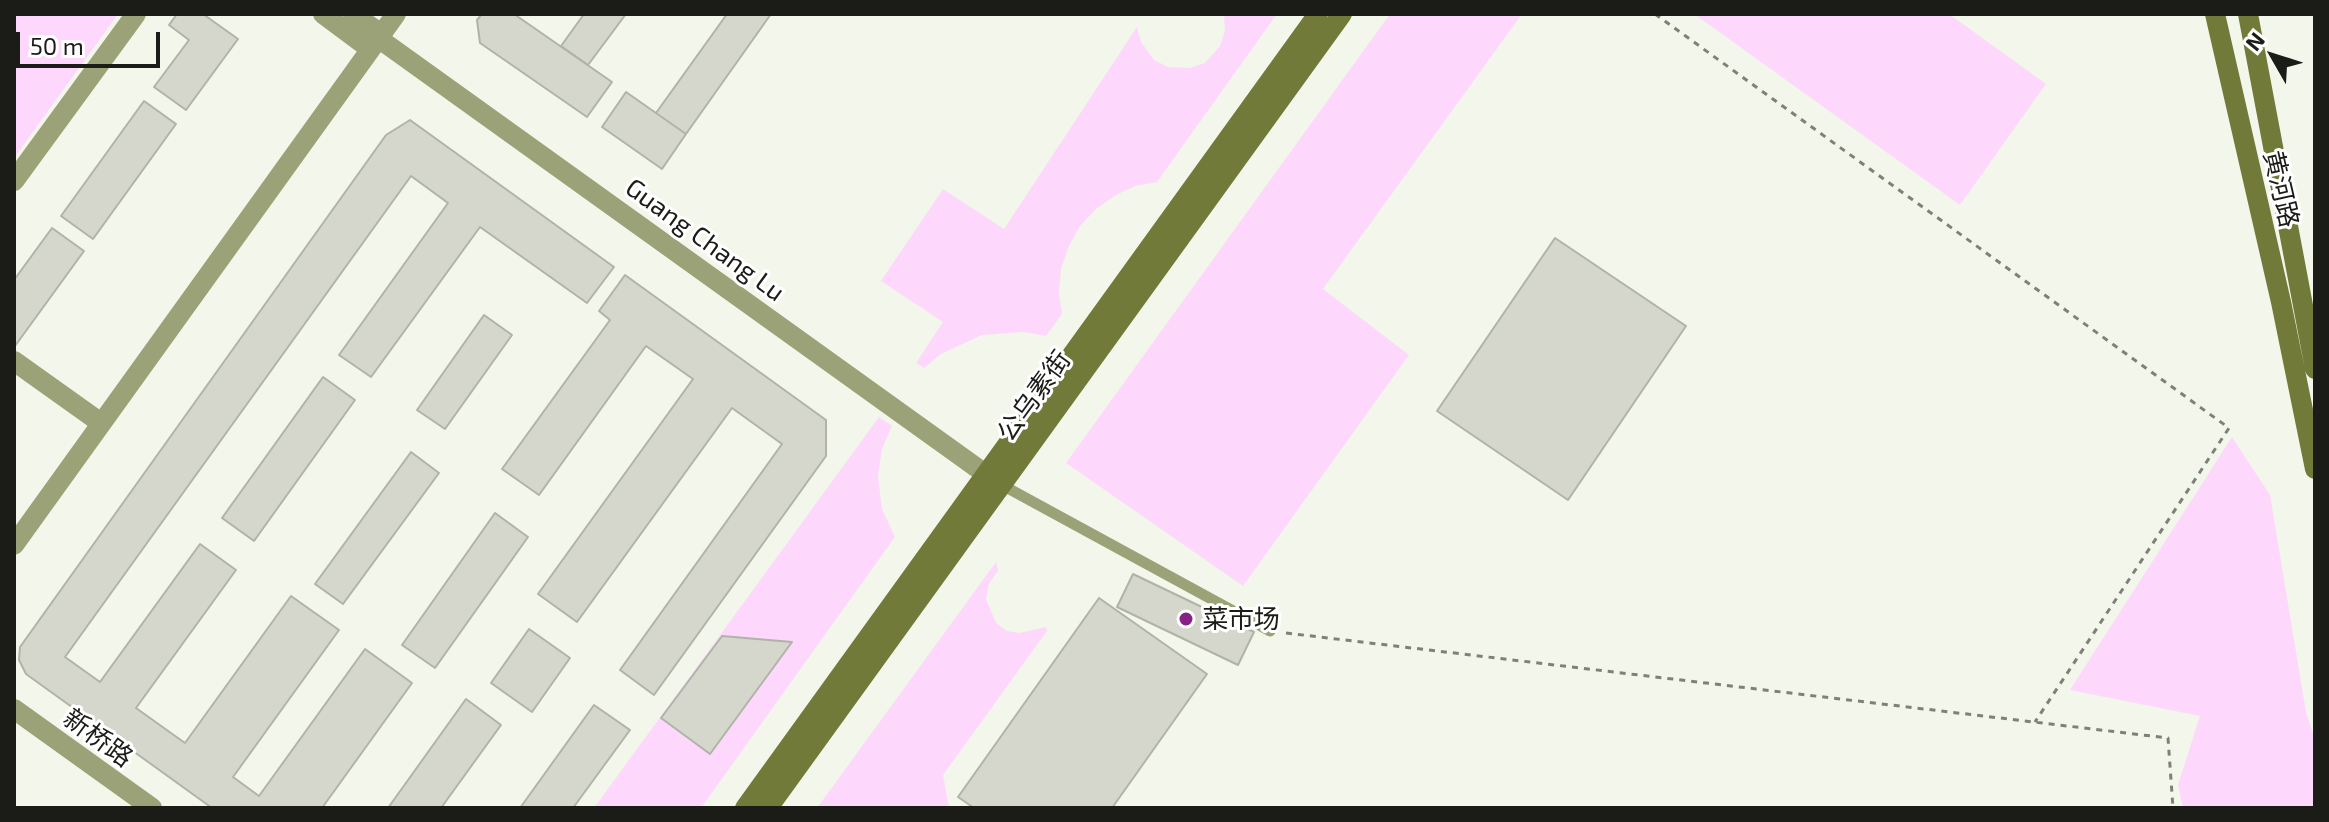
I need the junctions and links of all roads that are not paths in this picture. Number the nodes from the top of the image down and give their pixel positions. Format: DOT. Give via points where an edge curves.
graph roads {
  1 [pos="136,14"];
  2 [pos="323,14"];
  3 [pos="353,14"];
  4 [pos="396,14"];
  5 [pos="1318,14"];
  6 [pos="1342,14"];
  7 [pos="2215,14"];
  8 [pos="2248,14"];
  9 [pos="377,40"];
  10 [pos="14,181"];
  11 [pos="2299,297"];
  12 [pos="2305,345"];
  13 [pos="14,361"];
  14 [pos="2315,369"];
  15 [pos="101,423"];
  16 [pos="2315,469"];
  17 [pos="994,479"];
  18 [pos="14,545"];
  19 [pos="1270,631"];
  20 [pos="14,709"];
  21 [pos="152,808"];
  22 [pos="745,808"];
  23 [pos="768,808"];
  1 -- 10 [label="street"];
  2 -- 9 [label="street"];
  3 -- 9 [label="street"];
  4 -- 9 [label="street"];
  5 -- 17 [label="main road, 公乌素街"];
  6 -- 17 [label="main road, 公乌素街"];
  7 -- 11 [label="main road, 黄河路"];
  8 -- 11 [label="main road"];
  9 -- 15 [label="street"];
  9 -- 17 [label="street, Guang Chang Lu"];
  11 -- 12 [label="main road"];
  12 -- 14 [label="main road"];
  12 -- 16 [label="main road"];
  13 -- 15 [label="street"];
  15 -- 18 [label="street"];
  17 -- 19 [label="lane"];
  17 -- 22 [label="main road, 公乌素街"];
  17 -- 23 [label="main road, 公乌素街"];
  20 -- 21 [label="street, 新桥路"];
}
